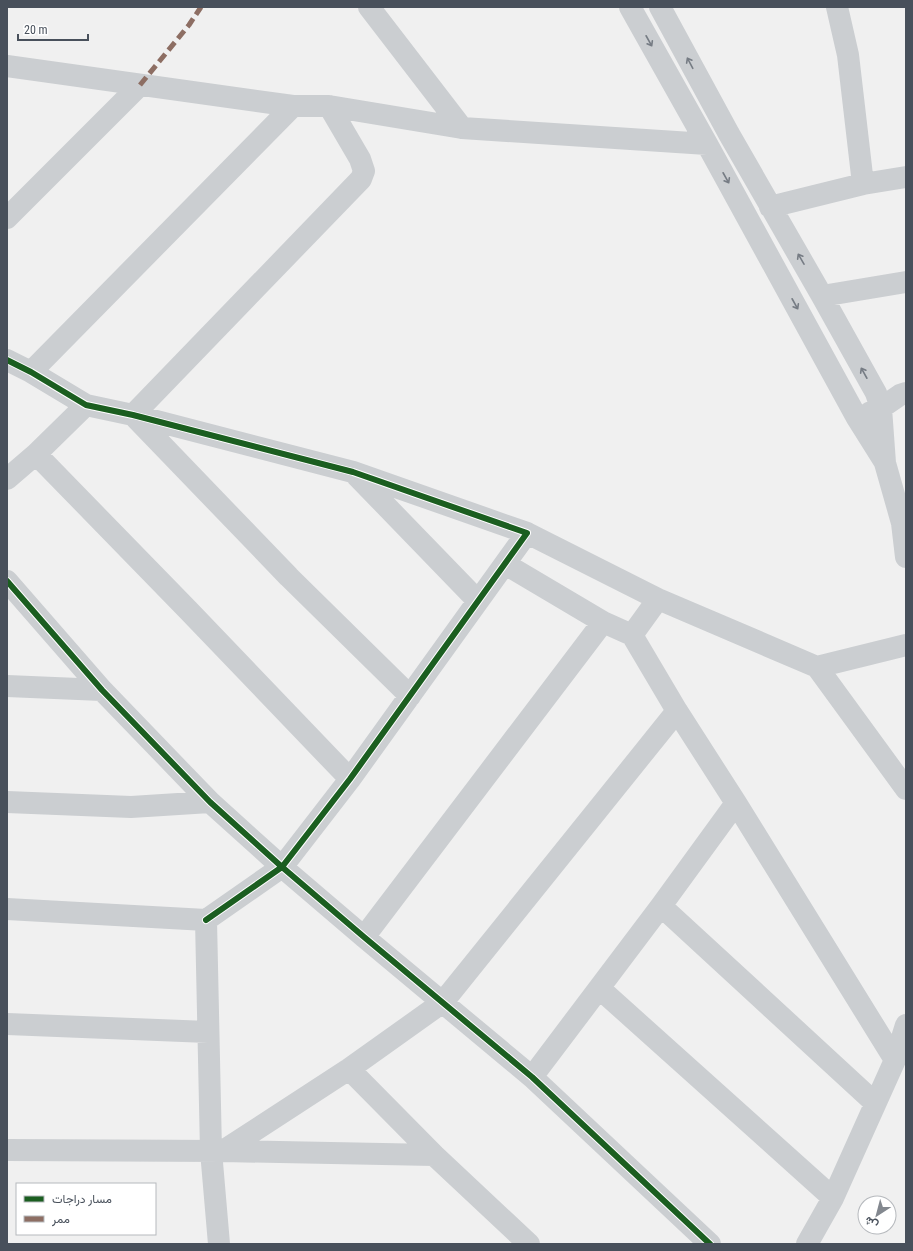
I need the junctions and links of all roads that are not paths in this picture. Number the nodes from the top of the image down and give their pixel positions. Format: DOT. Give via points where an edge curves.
graph roads {
  1 [pos="369,7"];
  2 [pos="630,7"];
  3 [pos="660,7"];
  4 [pos="837,7"];
  5 [pos="7,67"];
  6 [pos="140,85"];
  7 [pos="706,91"];
  8 [pos="682,102"];
  9 [pos="294,106"];
  10 [pos="328,106"];
  11 [pos="462,128"];
  12 [pos="707,144"];
  13 [pos="906,177"];
  14 [pos="863,184"];
  15 [pos="770,207"];
  16 [pos="7,218"];
  17 [pos="906,282"];
  18 [pos="822,296"];
  19 [pos="7,360"];
  20 [pos="32,372"];
  21 [pos="906,393"];
  22 [pos="86,405"];
  23 [pos="881,408"];
  24 [pos="134,415"];
  25 [pos="857,418"];
  26 [pos="36,454"];
  27 [pos="886,463"];
  28 [pos="353,472"];
  29 [pos="7,479"];
  30 [pos="904,523"];
  31 [pos="527,532"];
  32 [pos="906,557"];
  33 [pos="505,564"];
  34 [pos="7,581"];
  35 [pos="658,599"];
  36 [pos="478,601"];
  37 [pos="603,622"];
  38 [pos="632,635"];
  39 [pos="906,645"];
  40 [pos="817,667"];
  41 [pos="7,686"];
  42 [pos="102,690"];
  43 [pos="410,696"];
  44 [pos="677,711"];
  45 [pos="350,780"];
  46 [pos="906,789"];
  47 [pos="7,802"];
  48 [pos="210,802"];
  49 [pos="736,803"];
  50 [pos="282,867"];
  51 [pos="661,906"];
  52 [pos="7,909"];
  53 [pos="206,920"];
  54 [pos="364,937"];
  55 [pos="599,988"];
  56 [pos="443,1002"];
  57 [pos="7,1024"];
  58 [pos="906,1024"];
  59 [pos="208,1032"];
  60 [pos="895,1060"];
  61 [pos="349,1070"];
  62 [pos="532,1077"];
  63 [pos="875,1103"];
  64 [pos="7,1150"];
  65 [pos="217,1151"];
  66 [pos="434,1155"];
  67 [pos="833,1198"];
  68 [pos="219,1244"];
  69 [pos="529,1244"];
  70 [pos="710,1244"];
  71 [pos="806,1244"];
  1 -- 11 [label="street"];
  2 -- 8 [label="street, one-way"];
  7 -- 3 [label="street, one-way"];
  4 -- 14 [label="street" via="848,55"];
  5 -- 6 [label="street"];
  6 -- 9 [label="street"];
  6 -- 16 [label="street"];
  7 -- 8 [label="street"];
  7 -- 15 [label="street"];
  8 -- 12 [label="street"];
  9 -- 10 [label="street"];
  9 -- 20 [label="street"];
  10 -- 11 [label="street"];
  10 -- 24 [label="street" via="360,159 364,170 361,179"];
  11 -- 12 [label="street"];
  12 -- 25 [label="street, one-way"];
  13 -- 14 [label="street"];
  14 -- 15 [label="street"];
  18 -- 15 [label="street, one-way"];
  17 -- 18 [label="street"];
  23 -- 18 [label="street, one-way" via="876,393"];
  19 -- 20 [label="street"];
  20 -- 22 [label="street"];
  21 -- 23 [label="street"];
  22 -- 24 [label="street"];
  22 -- 26 [label="street"];
  23 -- 25 [label="street"];
  23 -- 27 [label="street"];
  24 -- 28 [label="street"];
  24 -- 43 [label="street" via="288,577"];
  25 -- 27 [label="street"];
  26 -- 29 [label="street"];
  26 -- 45 [label="street"];
  27 -- 30 [label="street"];
  28 -- 31 [label="street"];
  28 -- 36 [label="street"];
  30 -- 32 [label="street"];
  31 -- 33 [label="street"];
  31 -- 35 [label="street"];
  33 -- 36 [label="street"];
  33 -- 37 [label="street"];
  34 -- 42 [label="street"];
  35 -- 38 [label="street"];
  35 -- 40 [label="street"];
  36 -- 43 [label="street"];
  37 -- 38 [label="street"];
  37 -- 54 [label="street"];
  38 -- 44 [label="street"];
  39 -- 40 [label="street"];
  40 -- 46 [label="street"];
  41 -- 42 [label="street"];
  42 -- 48 [label="street"];
  43 -- 45 [label="street"];
  44 -- 49 [label="street"];
  44 -- 56 [label="street"];
  45 -- 50 [label="street"];
  47 -- 48 [label="street" via="131,807"];
  48 -- 50 [label="street"];
  49 -- 51 [label="street"];
  49 -- 60 [label="street"];
  50 -- 53 [label="street"];
  50 -- 54 [label="street"];
  51 -- 55 [label="street"];
  51 -- 63 [label="street"];
  52 -- 53 [label="street"];
  53 -- 59 [label="street"];
  54 -- 56 [label="street"];
  55 -- 62 [label="street"];
  55 -- 67 [label="street"];
  56 -- 61 [label="street"];
  56 -- 62 [label="street"];
  57 -- 59 [label="street"];
  58 -- 60 [label="street"];
  59 -- 65 [label="street"];
  60 -- 63 [label="street"];
  61 -- 65 [label="street"];
  61 -- 66 [label="street"];
  62 -- 70 [label="street"];
  63 -- 67 [label="street"];
  64 -- 65 [label="street"];
  65 -- 66 [label="street"];
  65 -- 68 [label="street"];
  66 -- 69 [label="street"];
  67 -- 71 [label="street"];
}
